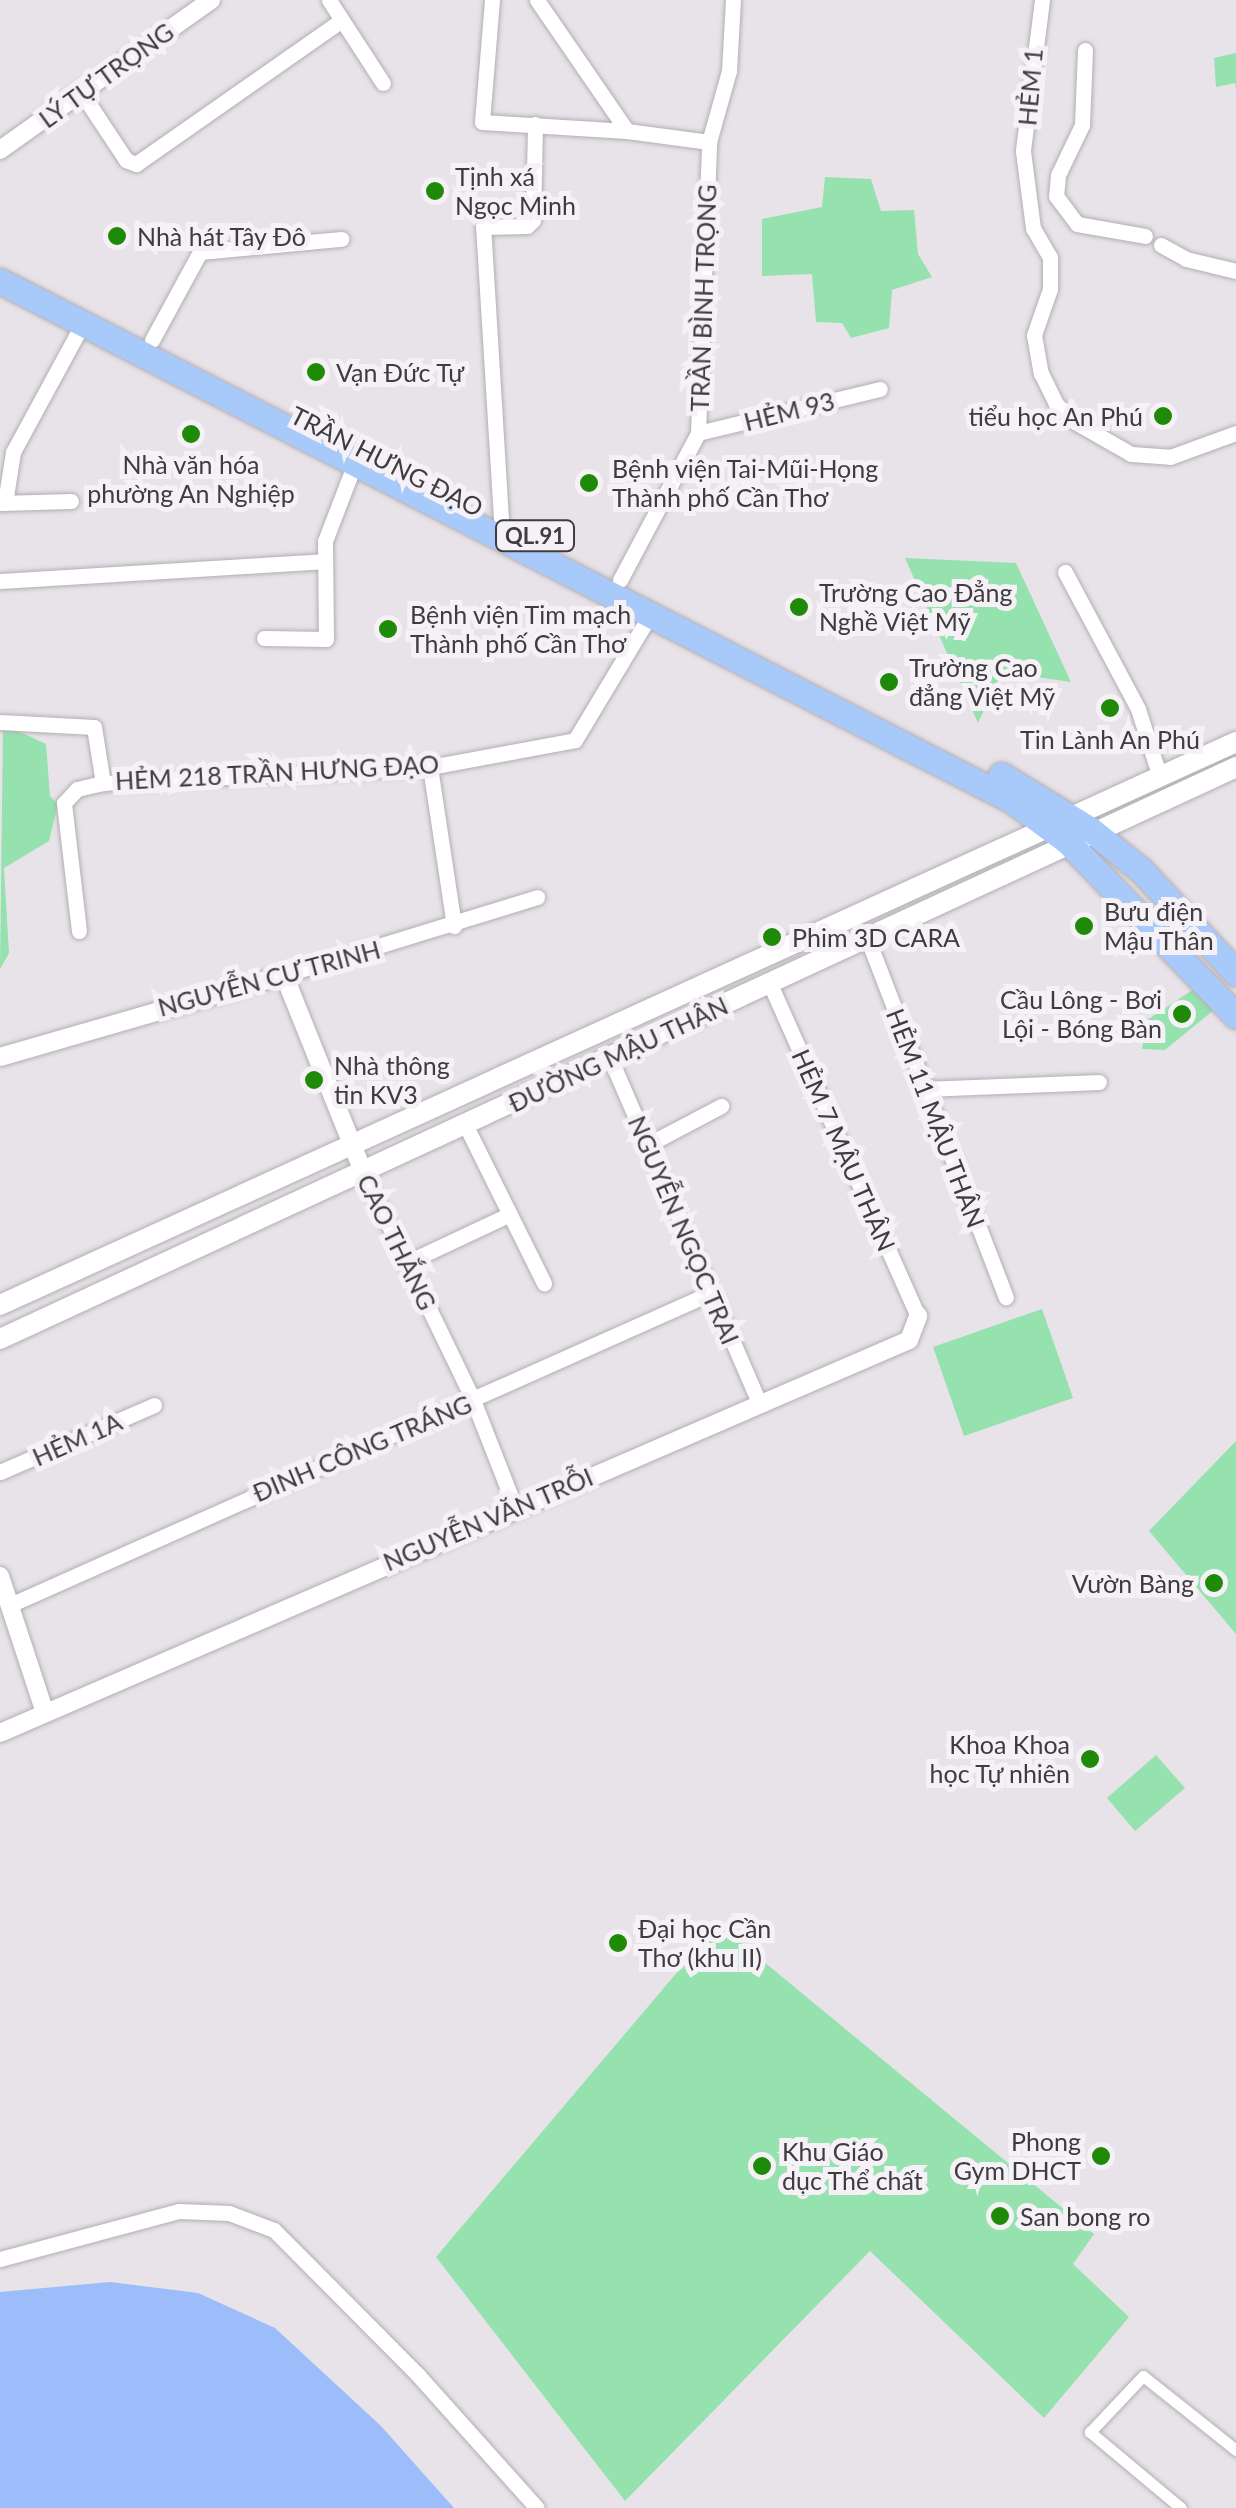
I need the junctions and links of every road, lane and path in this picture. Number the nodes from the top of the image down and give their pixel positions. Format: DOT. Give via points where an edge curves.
graph roads {
  1 [pos="211,0"];
  2 [pos="329,0"];
  3 [pos="492,0"];
  4 [pos="537,0"];
  5 [pos="732,0"];
  6 [pos="1042,0"];
  7 [pos="342,20"];
  8 [pos="1085,50"];
  9 [pos="383,83"];
  10 [pos="81,92"];
  11 [pos="534,124"];
  12 [pos="627,131"];
  13 [pos="709,142"];
  14 [pos="0,150"];
  15 [pos="1145,236"];
  16 [pos="341,239"];
  17 [pos="1161,245"];
  18 [pos="0,262"];
  19 [pos="1236,270"];
  20 [pos="0,281"];
  21 [pos="83,323"];
  22 [pos="152,340"];
  23 [pos="880,389"];
  24 [pos="698,433"];
  25 [pos="1236,434"];
  26 [pos="355,463"];
  27 [pos="71,501"];
  28 [pos="3,503"];
  29 [pos="500,518"];
  30 [pos="323,561"];
  31 [pos="1065,572"];
  32 [pos="620,580"];
  33 [pos="0,581"];
  34 [pos="650,614"];
  35 [pos="264,638"];
  36 [pos="0,722"];
  37 [pos="1236,742"];
  38 [pos="430,766"];
  39 [pos="1236,767"];
  40 [pos="1159,774"];
  41 [pos="103,783"];
  42 [pos="1061,828"];
  43 [pos="1091,830"];
  44 [pos="537,898"];
  45 [pos="454,926"];
  46 [pos="79,931"];
  47 [pos="868,940"];
  48 [pos="1236,974"];
  49 [pos="284,975"];
  50 [pos="695,983"];
  51 [pos="770,984"];
  52 [pos="707,1013"];
  53 [pos="1236,1016"];
  54 [pos="0,1057"];
  55 [pos="610,1058"];
  56 [pos="1099,1082"];
  57 [pos="925,1089"];
  58 [pos="721,1106"];
  59 [pos="465,1124"];
  60 [pos="350,1144"];
  61 [pos="647,1144"];
  62 [pos="362,1172"];
  63 [pos="508,1214"];
  64 [pos="408,1262"];
  65 [pos="544,1284"];
  66 [pos="711,1292"];
  67 [pos="1006,1297"];
  68 [pos="0,1305"];
  69 [pos="918,1316"];
  70 [pos="0,1339"];
  71 [pos="473,1400"];
  72 [pos="759,1402"];
  73 [pos="154,1405"];
  74 [pos="0,1472"];
  75 [pos="515,1507"];
  76 [pos="0,1576"];
  77 [pos="12,1604"];
  78 [pos="44,1710"];
  79 [pos="0,1733"];
  80 [pos="0,2259"];
  81 [pos="1236,2450"];
  82 [pos="537,2508"];
  83 [pos="1181,2508"];
  1 -- 10 [label="street, LÝ TỰ TRỌNG"];
  2 -- 7 [label="street"];
  3 -- 11 [label="street" via="482,122"];
  4 -- 12 [label="street"];
  5 -- 13 [label="street, TRẦN BÌNH TRỌNG" via="729,71"];
  6 -- 25 [label="street, HẺM 1" via="1026,174 1033,228 1050,257 1050,289 1034,335 1056,404 1101,442 1131,454 1170,457"];
  7 -- 9 [label="street"];
  7 -- 10 [label="street" via="136,164 126,160"];
  8 -- 15 [label="street" via="1082,125 1056,196 1077,224"];
  10 -- 14 [label="street, LÝ TỰ TRỌNG"];
  11 -- 12 [label="street"];
  11 -- 29 [label="street" via="533,220 527,226 484,227"];
  12 -- 13 [label="street"];
  13 -- 24 [label="street, TRẦN BÌNH TRỌNG"];
  16 -- 22 [label="street" via="200,252"];
  17 -- 19 [label="street" via="1186,259"];
  18 -- 22 [label="highway, TRẦN HƯNG ĐẠO / QL.91"];
  20 -- 21 [label="highway, TRẦN HƯNG ĐẠO / QL.91"];
  21 -- 26 [label="highway, TRẦN HƯNG ĐẠO / QL.91"];
  21 -- 28 [label="street" via="14,452"];
  22 -- 29 [label="highway, TRẦN HƯNG ĐẠO / QL.91"];
  23 -- 24 [label="street, HẺM 93"];
  24 -- 32 [label="street, TRẦN BÌNH TRỌNG"];
  26 -- 30 [label="street" via="329,517"];
  26 -- 34 [label="highway, TRẦN HƯNG ĐẠO / QL.91"];
  27 -- 28 [label="street"];
  29 -- 32 [label="highway, TRẦN HƯNG ĐẠO / QL.91"];
  30 -- 33 [label="street"];
  30 -- 35 [label="street" via="326,640"];
  31 -- 40 [label="street" via="1138,709"];
  32 -- 42 [label="highway, TRẦN HƯNG ĐẠO / QL.91" via="1022,786"];
  34 -- 38 [label="street, HẺM 218 TRẦN HƯNG ĐẠO" via="574,740"];
  34 -- 42 [label="highway, TRẦN HƯNG ĐẠO / QL.91"];
  36 -- 41 [label="street, HẺM 218 TRẦN HƯNG ĐẠO" via="94,728"];
  37 -- 40 [label="main road, ĐƯỜNG MẬU THÂN"];
  38 -- 41 [label="street, HẺM 218 TRẦN HƯNG ĐẠO"];
  38 -- 45 [label="street"];
  39 -- 43 [label="main road"];
  40 -- 42 [label="main road, ĐƯỜNG MẬU THÂN"];
  41 -- 46 [label="street" via="77,789 64,802"];
  42 -- 43 [label="highway, TRẦN HƯNG ĐẠO / QL.91"];
  42 -- 47 [label="main road, ĐƯỜNG MẬU THÂN"];
  42 -- 50 [label="main road, ĐƯỜNG MẬU THÂN"];
  42 -- 53 [label="highway, QL.91"];
  43 -- 48 [label="highway, QL.91" via="1142,871"];
  44 -- 45 [label="street, NGUYỄN CƯ TRINH"];
  45 -- 49 [label="street, NGUYỄN CƯ TRINH"];
  47 -- 51 [label="main road, ĐƯỜNG MẬU THÂN"];
  47 -- 57 [label="street, HẺM 11 MẬU THÂN"];
  49 -- 54 [label="street, NGUYỄN CƯ TRINH"];
  49 -- 60 [label="street, CAO THẮNG"];
  50 -- 52 [label="main road"];
  50 -- 60 [label="main road, ĐƯỜNG MẬU THÂN"];
  51 -- 52 [label="main road, ĐƯỜNG MẬU THÂN"];
  51 -- 69 [label="street, HẺM 7 MẬU THÂN"];
  52 -- 55 [label="main road, ĐƯỜNG MẬU THÂN"];
  55 -- 59 [label="main road, ĐƯỜNG MẬU THÂN"];
  55 -- 61 [label="street, NGUYỄN NGỌC TRAI"];
  56 -- 57 [label="street"];
  57 -- 67 [label="street, HẺM 11 MẬU THÂN"];
  58 -- 61 [label="street"];
  59 -- 62 [label="main road, ĐƯỜNG MẬU THÂN"];
  59 -- 63 [label="street"];
  60 -- 62 [label="street, CAO THẮNG"];
  60 -- 68 [label="main road, ĐƯỜNG MẬU THÂN"];
  61 -- 66 [label="street, NGUYỄN NGỌC TRAI"];
  62 -- 64 [label="street, CAO THẮNG"];
  62 -- 70 [label="main road, ĐƯỜNG MẬU THÂN"];
  63 -- 64 [label="street"];
  63 -- 65 [label="street"];
  64 -- 71 [label="street, CAO THẮNG"];
  66 -- 71 [label="street, ĐINH CÔNG TRÁNG"];
  66 -- 72 [label="street, NGUYỄN NGỌC TRAI"];
  69 -- 72 [label="street, NGUYỄN VĂN TRỖI" via="909,1340"];
  71 -- 75 [label="street, CAO THẮNG"];
  71 -- 77 [label="street, ĐINH CÔNG TRÁNG"];
  72 -- 75 [label="street, NGUYỄN VĂN TRỖI"];
  73 -- 74 [label="street, HẺM 1A"];
  75 -- 78 [label="street, NGUYỄN VĂN TRỖI"];
  76 -- 77 [label="street"];
  77 -- 78 [label="street"];
  78 -- 79 [label="street, NGUYỄN VĂN TRỖI"];
  80 -- 82 [label="street" via="179,2211 229,2213 274,2230"];
  81 -- 83 [label="street" via="1144,2376 1090,2432"];
}
